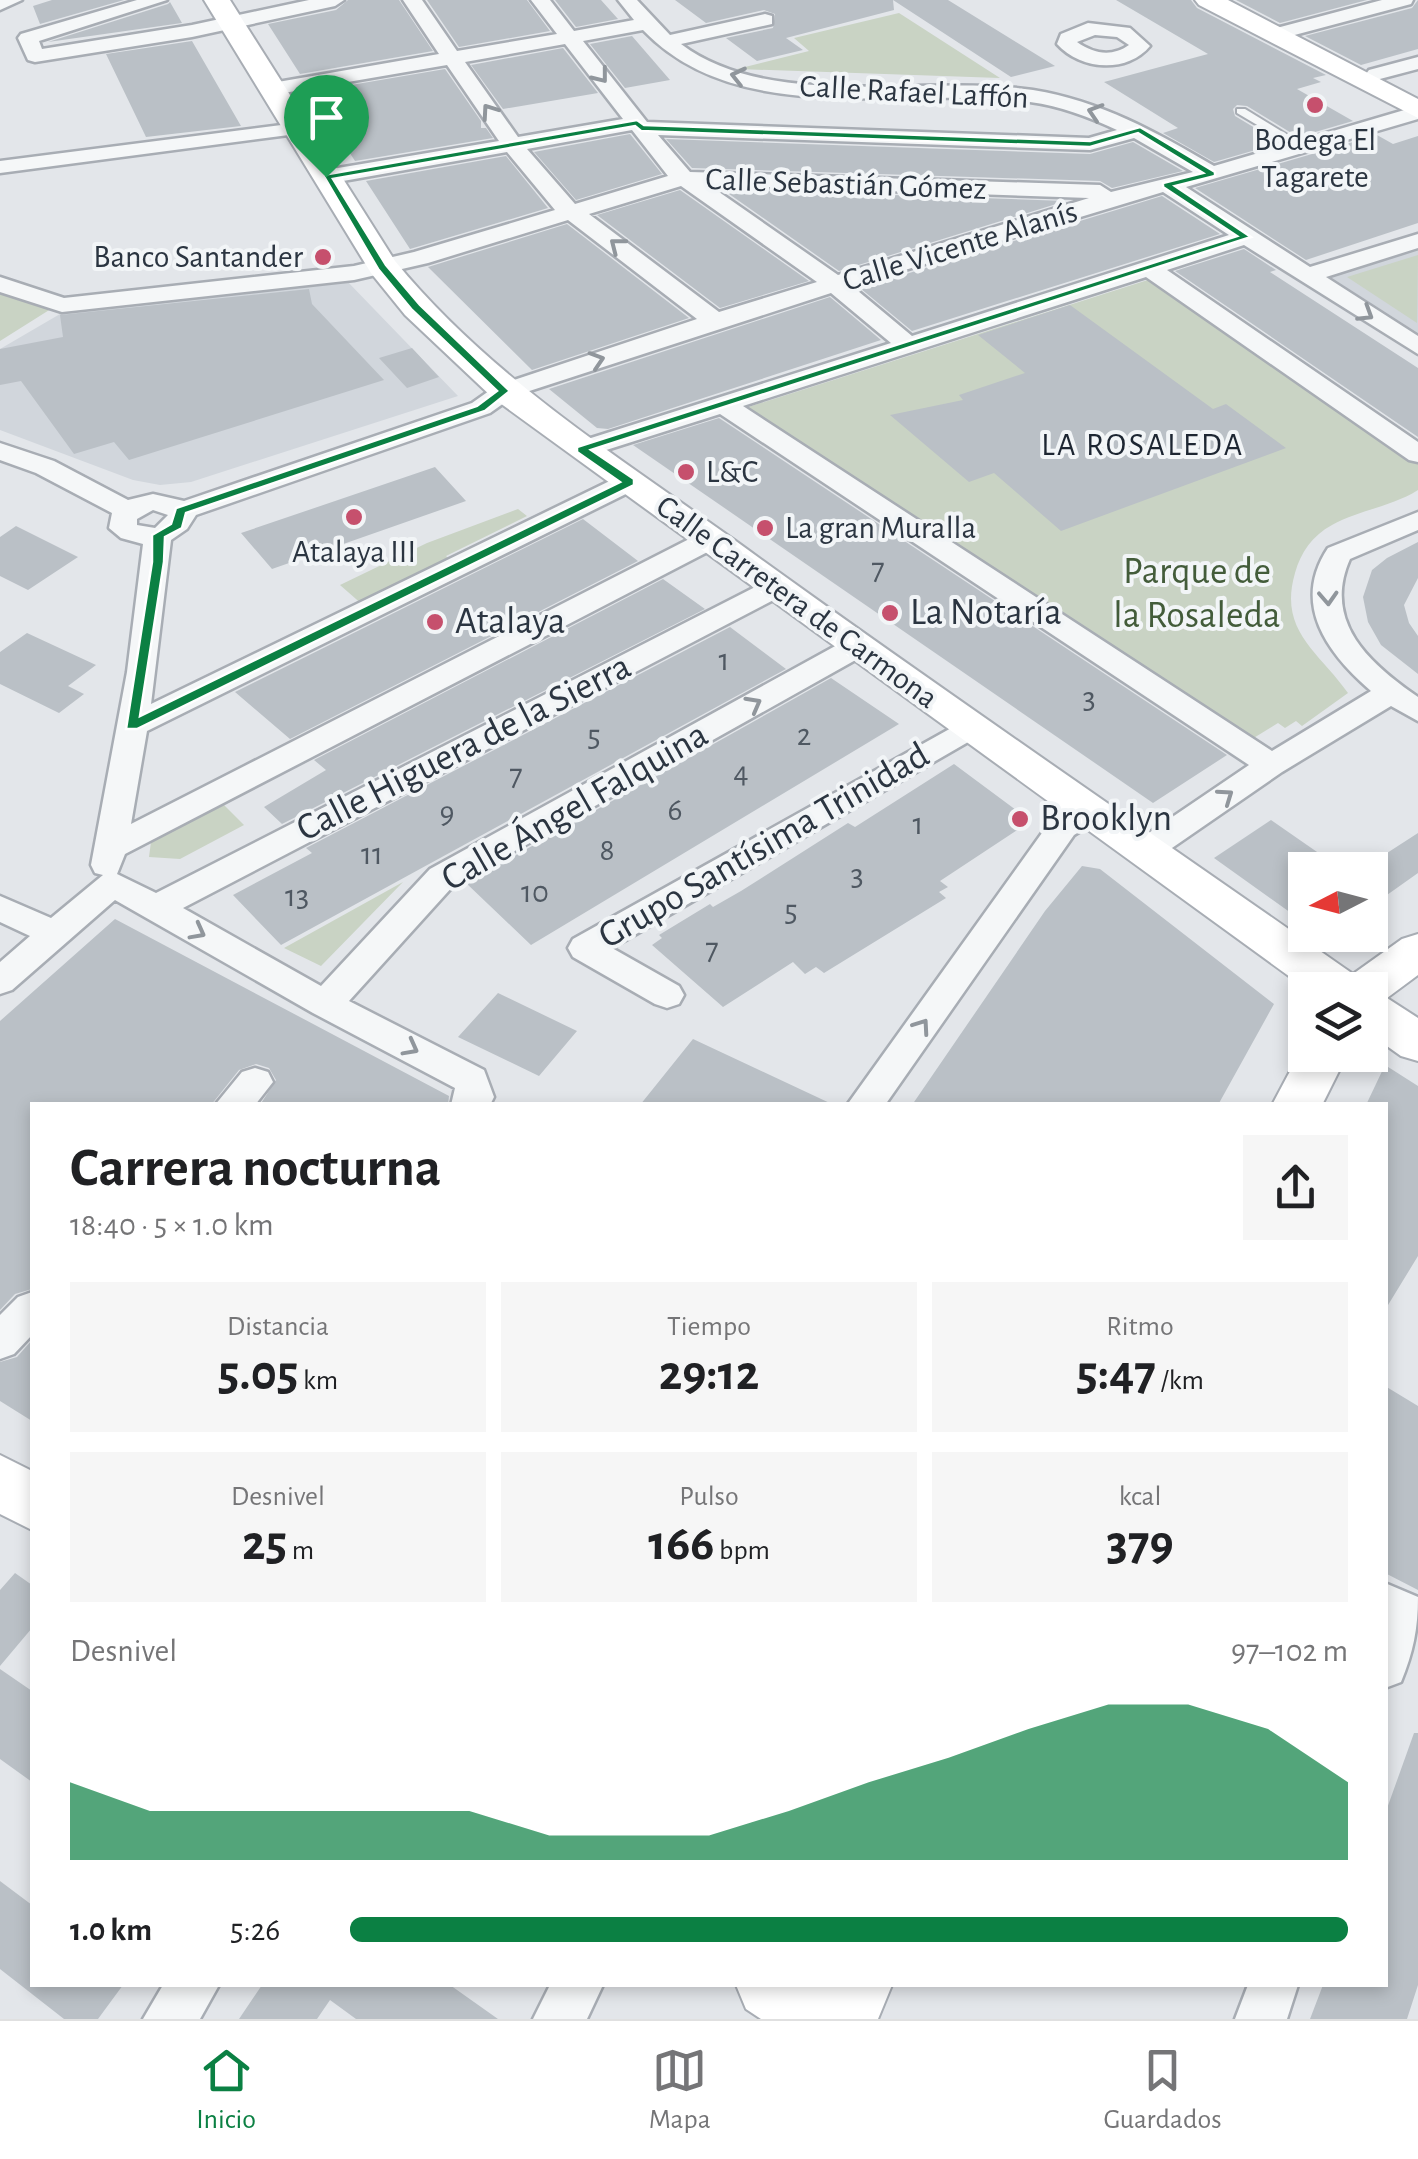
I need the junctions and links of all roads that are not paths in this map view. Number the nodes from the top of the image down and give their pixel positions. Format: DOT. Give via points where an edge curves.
graph roads {
  1 [pos="13,0"];
  2 [pos="335,0"];
  3 [pos="412,0"];
  4 [pos="540,0"];
  5 [pos="627,0"];
  6 [pos="736,0"];
  7 [pos="1208,0"];
  8 [pos="1247,0"];
  9 [pos="1404,0"];
  10 [pos="151,2"];
  11 [pos="0,4"];
  12 [pos="223,11"];
  13 [pos="647,24"];
  14 [pos="1285,32"];
  15 [pos="570,37"];
  16 [pos="666,42"];
  17 [pos="451,57"];
  18 [pos="1101,58"];
  19 [pos="1418,62"];
  20 [pos="1376,74"];
  21 [pos="272,89"];
  22 [pos="1005,93"];
  23 [pos="1241,111"];
  24 [pos="1418,111"];
  25 [pos="639,125"];
  26 [pos="297,130"];
  27 [pos="1140,130"];
  28 [pos="510,142"];
  29 [pos="1302,146"];
  30 [pos="0,167"];
  31 [pos="1212,174"];
  32 [pos="326,177"];
  33 [pos="684,178"];
  34 [pos="1167,185"];
  35 [pos="1128,193"];
  36 [pos="574,212"];
  37 [pos="1246,237"];
  38 [pos="1418,240"];
  39 [pos="382,266"];
  40 [pos="1150,268"];
  41 [pos="1307,276"];
  42 [pos="0,284"];
  43 [pos="836,286"];
  44 [pos="715,321"];
  45 [pos="908,345"];
  46 [pos="1418,346"];
  47 [pos="504,391"];
  48 [pos="721,404"];
  49 [pos="581,450"];
  50 [pos="1418,454"];
  51 [pos="5,459"];
  52 [pos="629,482"];
  53 [pos="129,511"];
  54 [pos="180,511"];
  55 [pos="1418,520"];
  56 [pos="158,535"];
  57 [pos="710,540"];
  58 [pos="775,588"];
  59 [pos="858,646"];
  60 [pos="1391,693"];
  61 [pos="1418,712"];
  62 [pos="132,726"];
  63 [pos="971,727"];
  64 [pos="1271,765"];
  65 [pos="1089,811"];
  66 [pos="110,848"];
  67 [pos="1146,852"];
  68 [pos="113,884"];
  69 [pos="0,908"];
  70 [pos="154,909"];
  71 [pos="55,934"];
  72 [pos="1418,951"];
  73 [pos="1316,972"];
  74 [pos="1388,973"];
  75 [pos="0,981"];
  76 [pos="668,995"];
  77 [pos="325,1004"];
  78 [pos="1388,1022"];
  79 [pos="1418,1043"];
  80 [pos="1314,1072"];
  81 [pos="472,1102"];
  82 [pos="868,1102"];
  83 [pos="1299,1102"];
  84 [pos="30,1311"];
  85 [pos="0,1342"];
  86 [pos="0,1482"];
  87 [pos="30,1502"];
  88 [pos="1388,1605"];
  89 [pos="1388,1658"];
  90 [pos="193,1987"];
  91 [pos="577,1987"];
  92 [pos="853,1987"];
  93 [pos="1272,1987"];
  94 [pos="798,2007"];
  95 [pos="170,2019"];
  96 [pos="559,2019"];
  97 [pos="1261,2019"];
  1 -- 11 [label="street"];
  2 -- 12 [label="street"];
  3 -- 17 [label="street"];
  4 -- 15 [label="street"];
  5 -- 13 [label="street, Calle Rafael Laffón"];
  6 -- 16 [label="street" via="764,20"];
  7 -- 14 [label="main road"];
  8 -- 14 [label="main road"];
  9 -- 14 [label="street"];
  10 -- 12 [label="street" via="28,38 36,56"];
  12 -- 21 [label="main road, Calle Carretera de Carmona"];
  13 -- 15 [label="street"];
  13 -- 16 [label="street, Calle Rafael Laffón"];
  14 -- 20 [label="main road"];
  14 -- 24 [label="main road"];
  15 -- 17 [label="street"];
  15 -- 25 [label="street, one-way"];
  22 -- 16 [label="street, Calle Rafael Laffón, one-way" via="800,87 701,66"];
  17 -- 21 [label="street"];
  28 -- 17 [label="street, one-way"];
  18 -- 22 [label="street"];
  19 -- 20 [label="street"];
  20 -- 24 [label="main road"];
  21 -- 26 [label="main road, Calle Carretera de Carmona"];
  27 -- 22 [label="street, Calle Rafael Laffón, one-way" via="1090,109"];
  23 -- 29 [label="lane"];
  24 -- 29 [label="street, Calle Vicente Alanís"];
  25 -- 27 [label="street" via="1090,144"];
  25 -- 28 [label="street"];
  25 -- 33 [label="street"];
  26 -- 30 [label="street"];
  26 -- 32 [label="main road, Calle Carretera de Carmona"];
  27 -- 31 [label="street, Calle Rafael Laffón"];
  28 -- 32 [label="street"];
  28 -- 36 [label="street"];
  29 -- 31 [label="street, Calle Vicente Alanís"];
  31 -- 34 [label="street, Calle Vicente Alanís"];
  32 -- 39 [label="main road, Calle Carretera de Carmona"];
  33 -- 35 [label="street, Calle Sebastián Gómez"];
  33 -- 36 [label="street, Calle Sebastián Gómez"];
  33 -- 43 [label="street"];
  34 -- 35 [label="street, Calle Vicente Alanís"];
  34 -- 37 [label="street"];
  35 -- 43 [label="street, Calle Vicente Alanís"];
  36 -- 39 [label="street, Calle Sebastián Gómez"];
  44 -- 36 [label="street, one-way"];
  37 -- 40 [label="street"];
  37 -- 41 [label="street"];
  38 -- 41 [label="street"];
  39 -- 42 [label="street, Calle Sebastián Gómez" via="62,305"];
  39 -- 47 [label="main road, Calle Carretera de Carmona" via="416,308"];
  40 -- 45 [label="street"];
  40 -- 50 [label="street"];
  41 -- 46 [label="street, one-way"];
  43 -- 44 [label="street, Calle Vicente Alanís"];
  43 -- 45 [label="street"];
  47 -- 44 [label="street, Calle Vicente Alanís, one-way"];
  45 -- 48 [label="street"];
  47 -- 49 [label="main road, Calle Carretera de Carmona"];
  47 -- 54 [label="street, Calle Vicente Alanís" via="481,408"];
  48 -- 49 [label="street"];
  48 -- 64 [label="street"];
  49 -- 52 [label="main road, Calle Carretera de Carmona"];
  51 -- 53 [label="street" via="44,468"];
  52 -- 57 [label="main road, Calle Carretera de Carmona"];
  52 -- 62 [label="street"];
  53 -- 54 [label="street" via="153,502"];
  53 -- 56 [label="street" via="122,522 128,532"];
  54 -- 56 [label="street" via="177,526"];
  55 -- 60 [label="street, one-way" via="1338,554 1325,587 1330,619 1345,647"];
  56 -- 62 [label="street"];
  57 -- 58 [label="main road, Calle Carretera de Carmona"];
  57 -- 66 [label="street"];
  58 -- 59 [label="main road, Calle Carretera de Carmona"];
  58 -- 70 [label="street, Calle Higuera de la Sierra"];
  59 -- 63 [label="main road, Calle Carretera de Carmona"];
  77 -- 59 [label="street, Calle Ángel Falquina, one-way" via="442,878"];
  60 -- 61 [label="street"];
  60 -- 64 [label="street"];
  62 -- 66 [label="street"];
  63 -- 65 [label="main road, Calle Carretera de Carmona"];
  63 -- 76 [label="street, Grupo Santísima Trinidad" via="586,948"];
  67 -- 64 [label="street, one-way"];
  65 -- 67 [label="main road, Calle Carretera de Carmona"];
  82 -- 65 [label="street, one-way" via="1064,827"];
  66 -- 68 [label="street" via="106,869"];
  67 -- 73 [label="main road, Calle Carretera de Carmona"];
  68 -- 70 [label="street"];
  68 -- 71 [label="street"];
  69 -- 71 [label="street"];
  70 -- 77 [label="street, one-way"];
  71 -- 75 [label="street"];
  72 -- 74 [label="main road"];
  77 -- 81 [label="street, one-way" via="471,1080"];
  78 -- 79 [label="main road"];
  80 -- 83 [label="main road"];
  84 -- 85 [label="street"];
  86 -- 87 [label="main road"];
  88 -- 89 [label="street" via="1404,1613"];
  90 -- 95 [label="street"];
  91 -- 96 [label="street"];
  92 -- 94 [label="main road"];
  93 -- 97 [label="street"];
}
